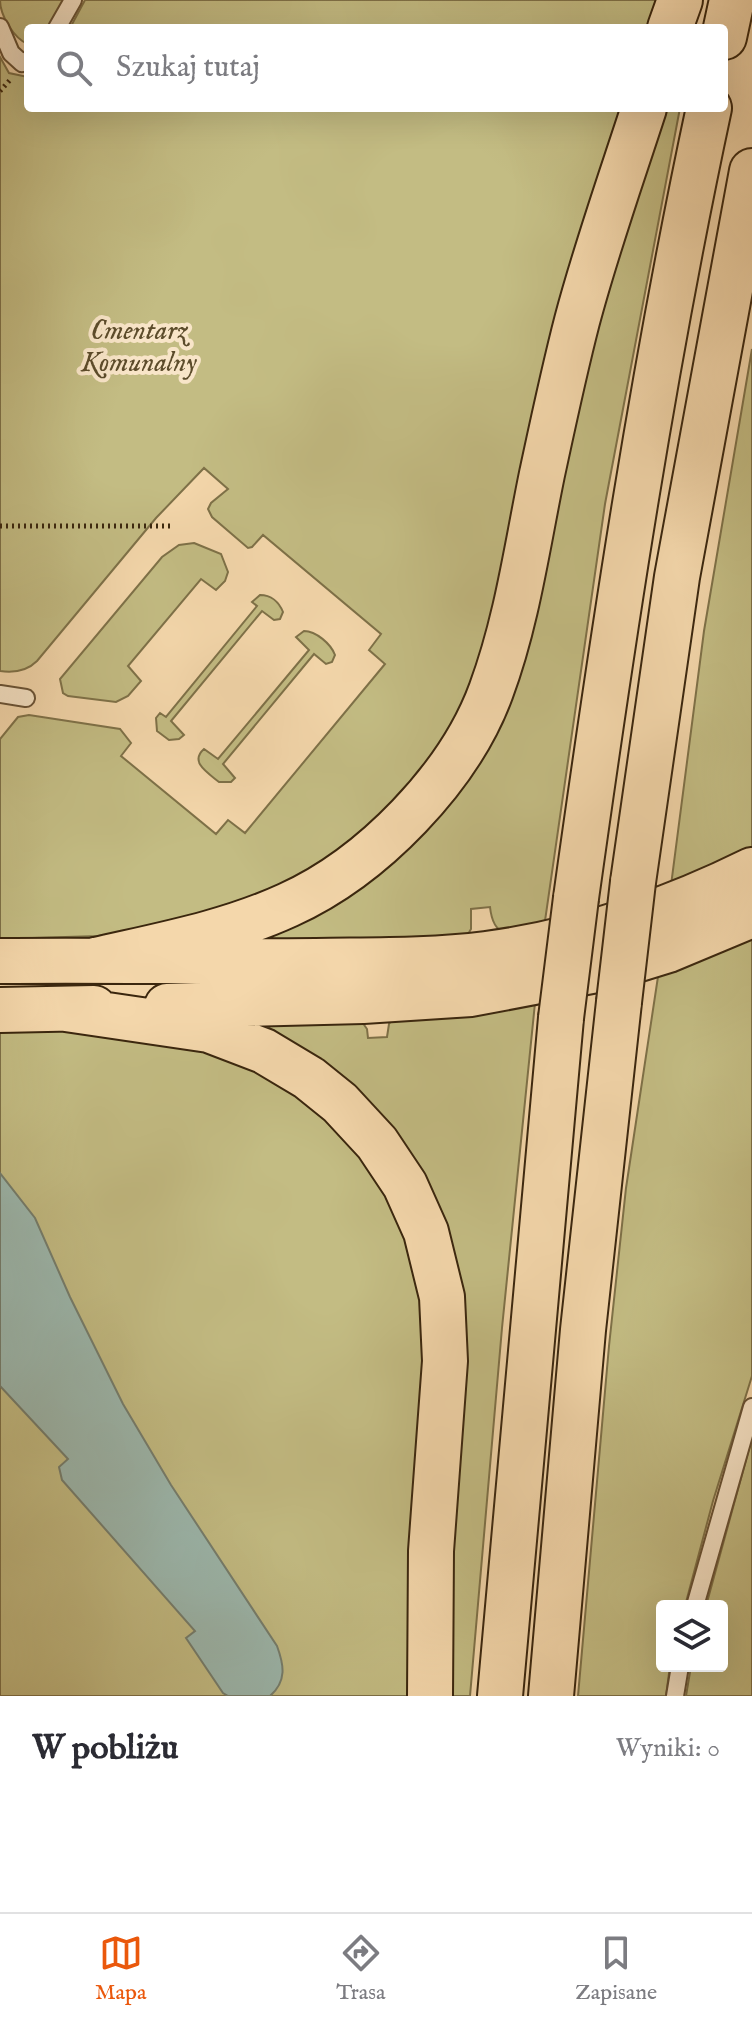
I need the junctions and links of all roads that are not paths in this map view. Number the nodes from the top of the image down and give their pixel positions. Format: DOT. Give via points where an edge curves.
graph roads {
  1 [pos="73,0"];
  2 [pos="680,0"];
  3 [pos="732,0"];
  4 [pos="59,24"];
  5 [pos="671,24"];
  6 [pos="727,24"];
  7 [pos="0,27"];
  8 [pos="24,62"];
  9 [pos="643,112"];
  10 [pos="708,112"];
  11 [pos="752,171"];
  12 [pos="752,232"];
  13 [pos="723,322"];
  14 [pos="0,694"];
  15 [pos="26,698"];
  16 [pos="752,870"];
  17 [pos="752,915"];
  18 [pos="96,960"];
  19 [pos="0,961"];
  20 [pos="66,1009"];
  21 [pos="0,1010"];
  22 [pos="752,1407"];
  23 [pos="697,1600"];
  24 [pos="679,1672"];
  25 [pos="430,1696"];
  26 [pos="500,1696"];
  27 [pos="551,1696"];
  28 [pos="675,1696"];
  1 -- 4 [label="lane"];
  2 -- 5 [label="highway"];
  3 -- 6 [label="highway"];
  7 -- 8 [label="lane" via="11,53"];
  9 -- 18 [label="highway" via="577,322 512,625 490,693 459,752 395,830 291,904 181,941"];
  10 -- 26 [label="highway, bridge" via="678,251 635,504 576,898"];
  11 -- 13 [label="highway"];
  12 -- 13 [label="highway"];
  13 -- 27 [label="highway, bridge" via="677,577 633,882 583,1330"];
  14 -- 15 [label="lane"];
  16 -- 18 [label="highway" via="651,913 580,935 487,954 403,960"];
  17 -- 20 [label="highway" via="613,967 471,994"];
  18 -- 19 [label="highway"];
  20 -- 21 [label="highway"];
  20 -- 25 [label="highway" via="209,1030 264,1051 340,1103 377,1143 405,1185 426,1232 442,1297 445,1361 432,1538"];
  22 -- 23 [label="lane"];
  24 -- 28 [label="lane"];
}
